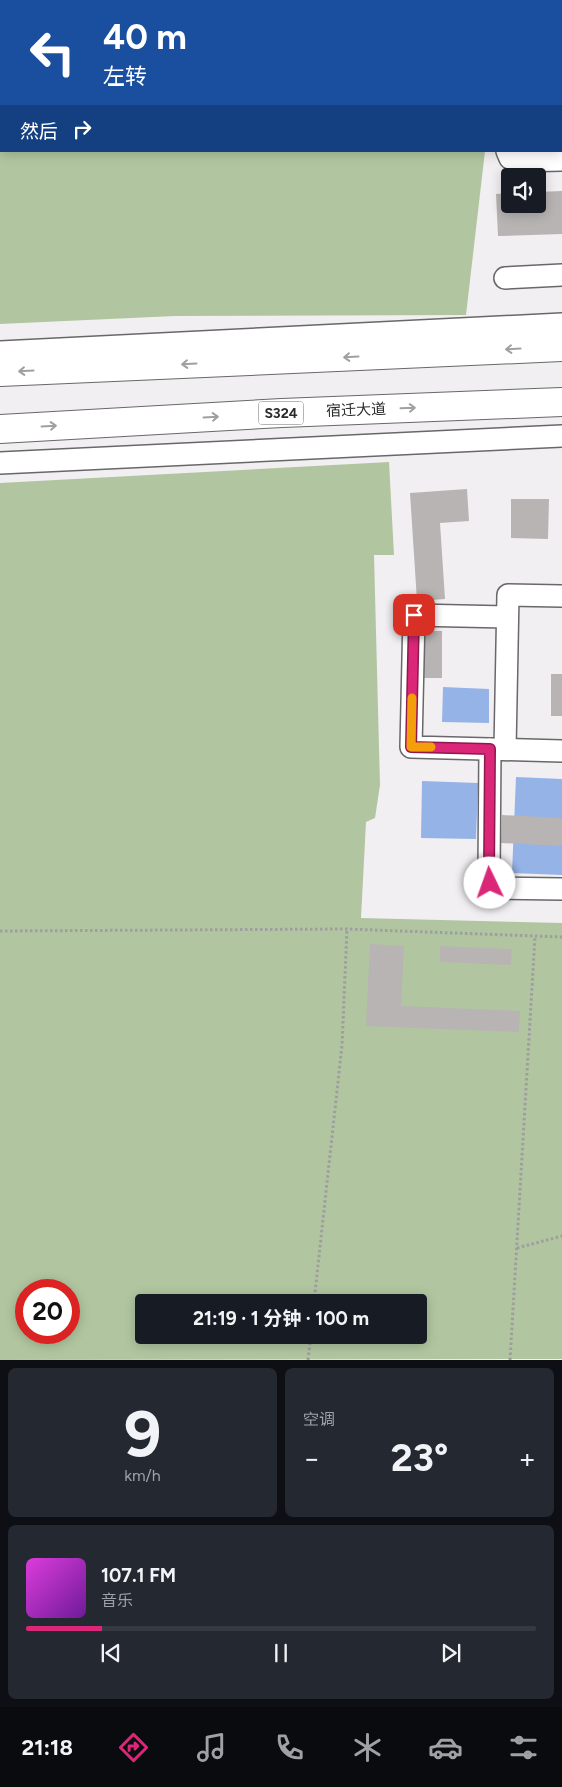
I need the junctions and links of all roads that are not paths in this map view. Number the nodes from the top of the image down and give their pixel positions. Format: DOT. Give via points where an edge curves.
graph roads {
  1 [pos="507,152"];
  2 [pos="562,160"];
  3 [pos="562,275"];
  4 [pos="505,278"];
  5 [pos="562,324"];
  6 [pos="562,347"];
  7 [pos="0,352"];
  8 [pos="0,372"];
  9 [pos="562,402"];
  10 [pos="0,429"];
  11 [pos="562,436"];
  12 [pos="0,463"];
  13 [pos="562,596"];
  14 [pos="508,617"];
  15 [pos="498,749"];
  16 [pos="562,751"];
  17 [pos="562,889"];
  1 -- 2 [label="lane" via="510,158 520,162"];
  3 -- 4 [label="lane"];
  5 -- 7 [label="lane"];
  6 -- 8 [label="main road, one-way"];
  10 -- 9 [label="main road, 宿迁大道 / S324, one-way"];
  11 -- 12 [label="lane"];
  13 -- 14 [label="lane" via="508,595"];
  14 -- 15 [label="lane"];
  14 -- 15 [label="lane" via="414,615 411,747"];
  15 -- 16 [label="lane"];
  15 -- 17 [label="lane" via="490,883 497,888"];
}
